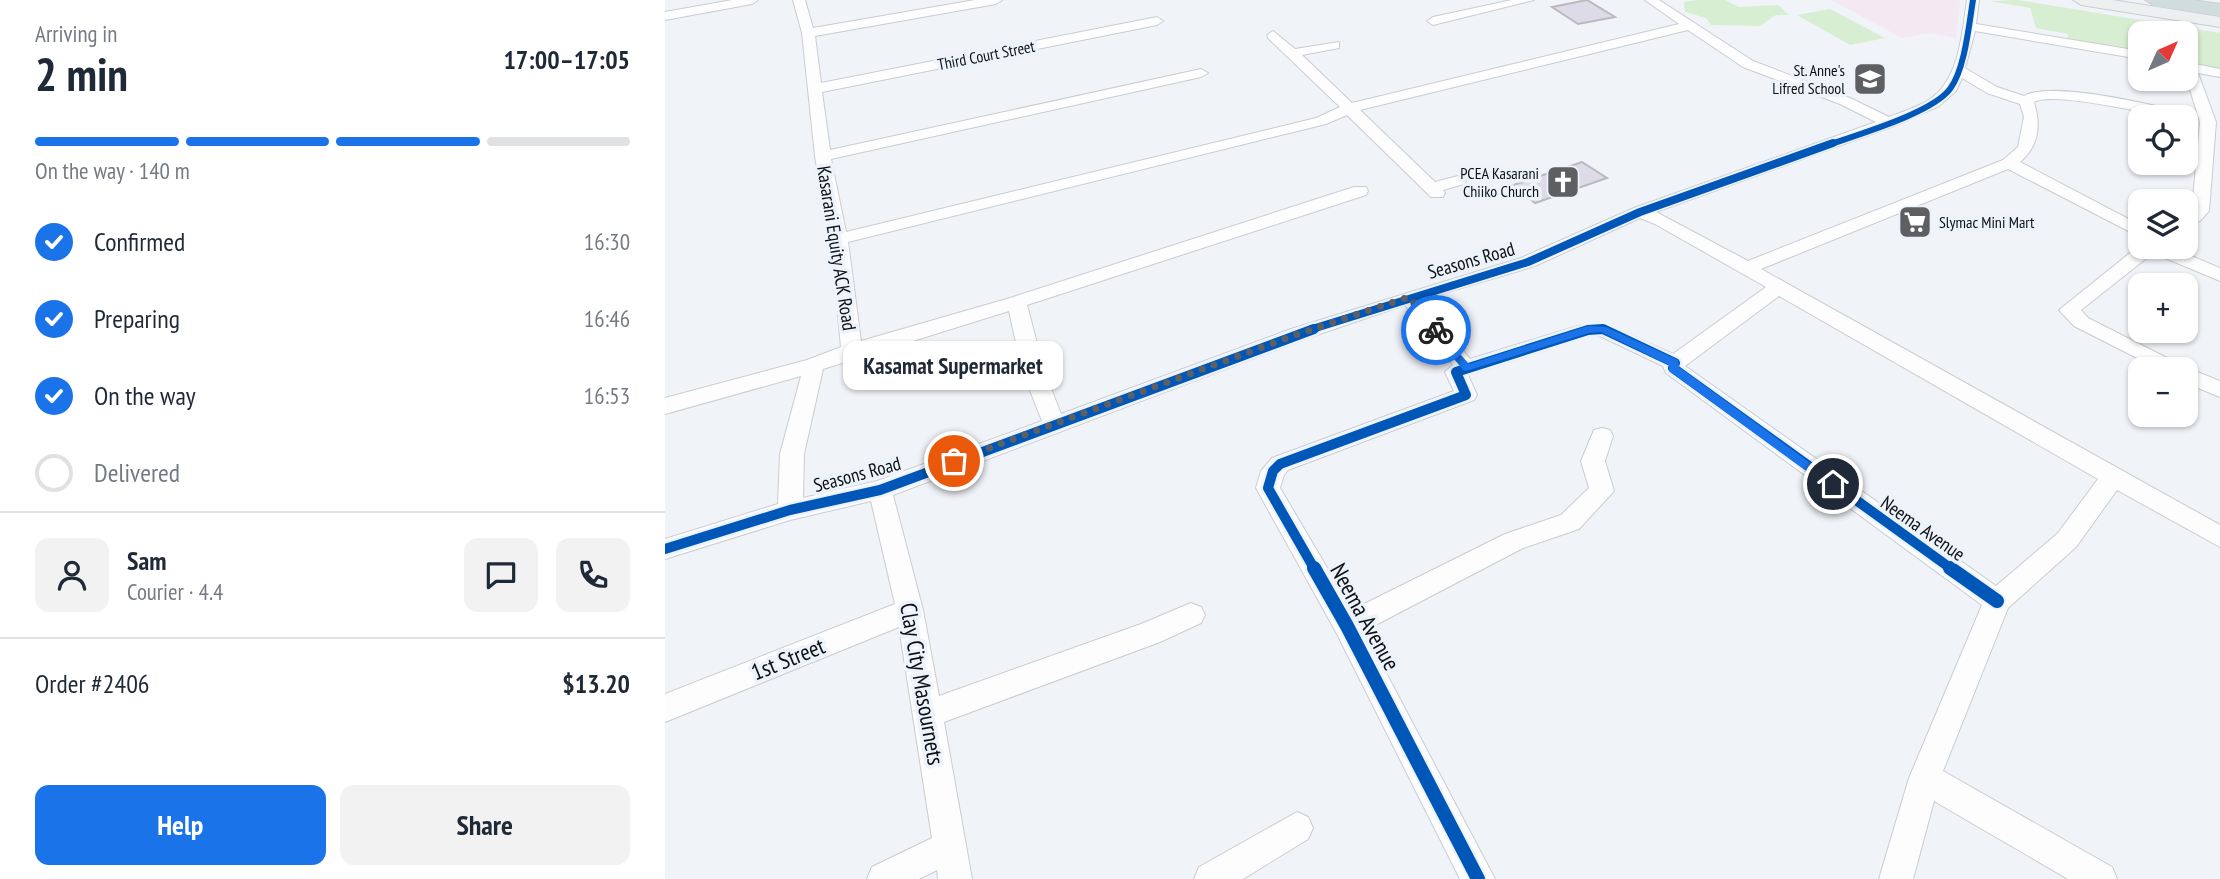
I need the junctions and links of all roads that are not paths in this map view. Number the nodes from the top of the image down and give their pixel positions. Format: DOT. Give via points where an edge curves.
graph roads {
  1 [pos="752,0"];
  2 [pos="799,0"];
  3 [pos="996,0"];
  4 [pos="1528,0"];
  5 [pos="1651,0"];
  6 [pos="1973,0"];
  7 [pos="2081,0"];
  8 [pos="2155,0"];
  9 [pos="2220,10"];
  10 [pos="665,16"];
  11 [pos="1157,21"];
  12 [pos="1433,21"];
  13 [pos="2220,22"];
  14 [pos="1692,25"];
  15 [pos="1968,26"];
  16 [pos="807,33"];
  17 [pos="1273,35"];
  18 [pos="1333,45"];
  19 [pos="1292,53"];
  20 [pos="2128,53"];
  21 [pos="2198,69"];
  22 [pos="1959,71"];
  23 [pos="1201,73"];
  24 [pos="2220,73"];
  25 [pos="2198,88"];
  26 [pos="814,89"];
  27 [pos="2026,101"];
  28 [pos="2128,106"];
  29 [pos="1351,108"];
  30 [pos="1889,123"];
  31 [pos="2214,123"];
  32 [pos="823,156"];
  33 [pos="2009,163"];
  34 [pos="1458,181"];
  35 [pos="1360,191"];
  36 [pos="1640,212"];
  37 [pos="2198,213"];
  38 [pos="2128,226"];
  39 [pos="839,239"];
  40 [pos="2134,259"];
  41 [pos="2183,259"];
  42 [pos="1747,268"];
  43 [pos="2220,275"];
  44 [pos="1780,286"];
  45 [pos="1409,297"];
  46 [pos="1017,302"];
  47 [pos="852,351"];
  48 [pos="2152,357"];
  49 [pos="1675,363"];
  50 [pos="814,365"];
  51 [pos="1466,368"];
  52 [pos="2198,380"];
  53 [pos="2220,390"];
  54 [pos="665,406"];
  55 [pos="1054,423"];
  56 [pos="1602,436"];
  57 [pos="2112,478"];
  58 [pos="880,490"];
  59 [pos="790,510"];
  60 [pos="2220,537"];
  61 [pos="665,549"];
  62 [pos="1997,601"];
  63 [pos="910,610"];
  64 [pos="1191,615"];
  65 [pos="1347,626"];
  66 [pos="665,708"];
  67 [pos="929,714"];
  68 [pos="1925,778"];
  69 [pos="1297,828"];
  70 [pos="950,846"];
  71 [pos="884,879"];
  72 [pos="955,879"];
  73 [pos="1211,879"];
  74 [pos="1478,879"];
  75 [pos="1896,879"];
  76 [pos="2100,879"];
  1 -- 10 [label="street"];
  2 -- 16 [label="street, Kasarani Equity ACK Road"];
  3 -- 16 [label="street"];
  4 -- 12 [label="street"];
  5 -- 14 [label="street"];
  6 -- 15 [label="street, Seasons Road"];
  7 -- 13 [label="main road"];
  8 -- 9 [label="highway"];
  11 -- 26 [label="street, Third Court Street"];
  14 -- 29 [label="street"];
  14 -- 30 [label="street" via="1762,71 1845,101"];
  15 -- 20 [label="street"];
  15 -- 22 [label="street, Seasons Road"];
  16 -- 26 [label="street, Kasarani Equity ACK Road"];
  17 -- 19 [label="street"];
  18 -- 19 [label="street"];
  19 -- 29 [label="street"];
  21 -- 24 [label="street"];
  22 -- 27 [label="street" via="1992,90"];
  22 -- 30 [label="street, Seasons Road" via="1944,97"];
  23 -- 32 [label="street"];
  25 -- 31 [label="street"];
  26 -- 32 [label="street, Kasarani Equity ACK Road"];
  27 -- 28 [label="street" via="2036,95 2063,94"];
  27 -- 33 [label="street" via="2031,117 2025,149"];
  29 -- 34 [label="street" via="1435,190"];
  29 -- 39 [label="street" via="1321,121"];
  30 -- 36 [label="street, Seasons Road"];
  31 -- 37 [label="street"];
  32 -- 39 [label="street, Kasarani Equity ACK Road"];
  33 -- 38 [label="street"];
  33 -- 42 [label="street"];
  35 -- 46 [label="street"];
  36 -- 42 [label="street"];
  36 -- 45 [label="street, Seasons Road" via="1528,262"];
  39 -- 47 [label="street, Kasarani Equity ACK Road"];
  40 -- 48 [label="street" via="2069,310 2081,322"];
  41 -- 43 [label="street"];
  42 -- 44 [label="street"];
  44 -- 49 [label="street"];
  44 -- 57 [label="street"];
  45 -- 51 [label="street"];
  45 -- 55 [label="street, Seasons Road"];
  46 -- 47 [label="street"];
  46 -- 55 [label="street" via="1033,370"];
  47 -- 50 [label="street, Kasarani Equity ACK Road"];
  49 -- 51 [label="street, Neema Avenue" via="1603,329"];
  49 -- 62 [label="street, Neema Avenue" via="1673,368"];
  50 -- 54 [label="street, Kasarani Equity ACK Road"];
  50 -- 59 [label="street" via="792,454"];
  51 -- 65 [label="street, Neema Avenue" via="1456,372 1466,395 1370,428 1280,464 1273,471 1268,488"];
  52 -- 53 [label="street"];
  55 -- 58 [label="street, Seasons Road"];
  56 -- 65 [label="street" via="1593,461 1602,491 1570,522 1514,541"];
  57 -- 60 [label="street"];
  57 -- 62 [label="street" via="2067,540"];
  58 -- 59 [label="street, Seasons Road"];
  58 -- 63 [label="street, Clay City Masournets"];
  59 -- 61 [label="street, Seasons Road"];
  62 -- 68 [label="street"];
  63 -- 66 [label="street, 1st Street"];
  63 -- 67 [label="street, Clay City Masournets"];
  64 -- 67 [label="street"];
  65 -- 74 [label="street, Neema Avenue"];
  67 -- 70 [label="street, Clay City Masournets"];
  68 -- 75 [label="street"];
  68 -- 76 [label="street"];
  69 -- 73 [label="street"];
  70 -- 71 [label="street"];
  70 -- 72 [label="street, Clay City Masournets"];
}
